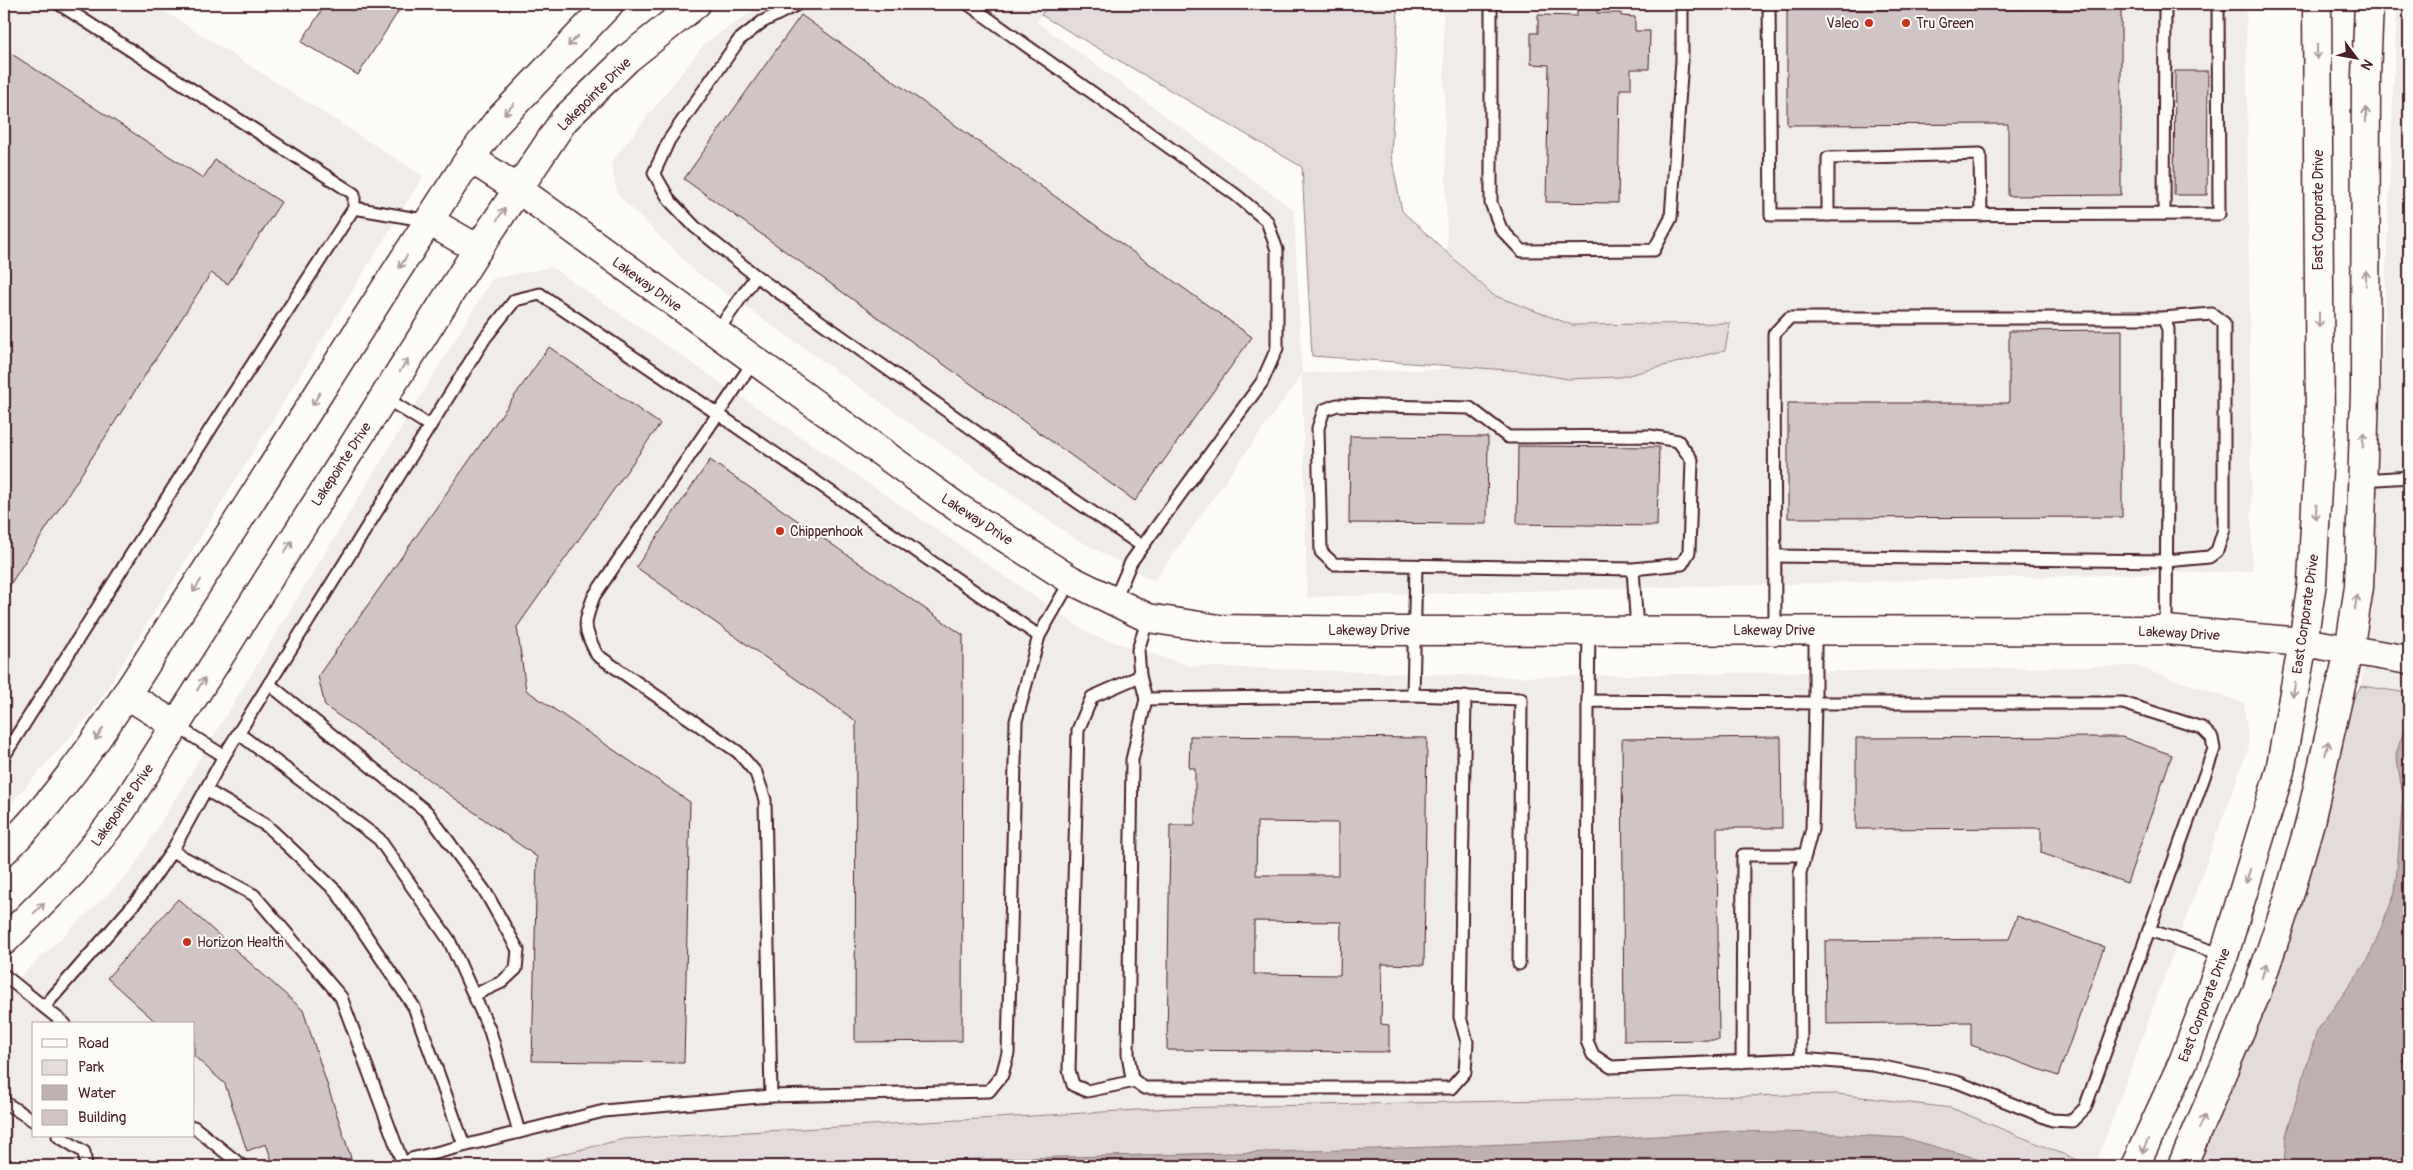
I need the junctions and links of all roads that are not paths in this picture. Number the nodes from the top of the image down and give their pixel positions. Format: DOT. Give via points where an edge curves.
graph roads {
  1 [pos="59,4"];
  2 [pos="609,4"];
  3 [pos="696,4"];
  4 [pos="798,4"];
  5 [pos="968,4"];
  6 [pos="1492,4"];
  7 [pos="1682,4"];
  8 [pos="1769,4"];
  9 [pos="2165,4"];
  10 [pos="2218,4"];
  11 [pos="2317,4"];
  12 [pos="2369,4"];
  13 [pos="470,158"];
  14 [pos="518,189"];
  15 [pos="354,208"];
  16 [pos="2164,214"];
  17 [pos="1828,215"];
  18 [pos="1981,215"];
  19 [pos="428,220"];
  20 [pos="478,249"];
  21 [pos="756,276"];
  22 [pos="2163,318"];
  23 [pos="716,333"];
  24 [pos="754,361"];
  25 [pos="384,397"];
  26 [pos="718,414"];
  27 [pos="430,426"];
  28 [pos="2409,477"];
  29 [pos="2363,480"];
  30 [pos="1142,546"];
  31 [pos="1775,556"];
  32 [pos="2166,562"];
  33 [pos="1416,566"];
  34 [pos="1633,569"];
  35 [pos="1071,580"];
  36 [pos="1114,601"];
  37 [pos="1148,618"];
  38 [pos="1775,630"];
  39 [pos="1815,630"];
  40 [pos="2166,630"];
  41 [pos="1416,631"];
  42 [pos="1589,631"];
  43 [pos="1637,631"];
  44 [pos="1039,636"];
  45 [pos="2303,642"];
  46 [pos="2349,650"];
  47 [pos="2409,660"];
  48 [pos="1140,676"];
  49 [pos="269,684"];
  50 [pos="126,694"];
  51 [pos="1413,694"];
  52 [pos="1465,696"];
  53 [pos="1146,699"];
  54 [pos="1588,702"];
  55 [pos="1815,703"];
  56 [pos="175,725"];
  57 [pos="238,733"];
  58 [pos="4,756"];
  59 [pos="224,756"];
  60 [pos="206,790"];
  61 [pos="4,851"];
  62 [pos="172,851"];
  63 [pos="1805,854"];
  64 [pos="2149,930"];
  65 [pos="4,942"];
  66 [pos="2224,955"];
  67 [pos="1519,964"];
  68 [pos="4,975"];
  69 [pos="474,995"];
  70 [pos="44,1007"];
  71 [pos="63,1022"];
  72 [pos="1801,1059"];
  73 [pos="1742,1062"];
  74 [pos="1135,1081"];
  75 [pos="771,1096"];
  76 [pos="4,1102"];
  77 [pos="32,1120"];
  78 [pos="195,1128"];
  79 [pos="519,1132"];
  80 [pos="61,1138"];
  81 [pos="464,1146"];
  82 [pos="402,1165"];
  83 [pos="86,1166"];
  84 [pos="242,1166"];
  85 [pos="2136,1166"];
  86 [pos="2182,1166"];
  1 -- 15 [label="lane" via="346,188 354,194"];
  2 -- 13 [label="street, one-way" via="497,122"];
  3 -- 14 [label="street, Lakepointe Drive" via="628,59 564,120"];
  4 -- 21 [label="lane" via="762,22 738,40 669,140 654,173 670,201 694,227"];
  5 -- 30 [label="lane" via="1236,194 1267,221 1277,250 1277,348 1262,382"];
  6 -- 7 [label="lane" via="1491,203 1501,228 1522,251 1532,251 1654,250 1671,218 1682,60"];
  8 -- 17 [label="lane" via="1772,215"];
  9 -- 16 [label="lane"];
  10 -- 16 [label="lane" via="2219,214"];
  11 -- 45 [label="street, East Corporate Drive, one-way" via="2320,431 2312,583"];
  29 -- 12 [label="street, one-way"];
  13 -- 14 [label="street, Lakeway Drive"];
  13 -- 19 [label="street"];
  20 -- 14 [label="street, Lakepointe Drive, one-way"];
  14 -- 23 [label="street, Lakeway Drive"];
  15 -- 19 [label="lane"];
  15 -- 58 [label="lane"];
  16 -- 18 [label="lane"];
  17 -- 18 [label="lane"];
  17 -- 18 [label="lane" via="1828,158 1980,154"];
  19 -- 20 [label="street"];
  19 -- 50 [label="street, one-way" via="240,520"];
  25 -- 20 [label="street, Lakepointe Drive, one-way"];
  21 -- 23 [label="lane"];
  21 -- 30 [label="lane"];
  22 -- 31 [label="lane" via="1789,318 1774,334"];
  22 -- 32 [label="lane" via="2168,329"];
  22 -- 32 [label="lane" via="2212,314 2224,324 2224,530 2217,551 2208,557"];
  23 -- 24 [label="street, Lakeway Drive"];
  24 -- 26 [label="lane"];
  24 -- 35 [label="street, Lakeway Drive" via="956,507"];
  25 -- 27 [label="lane"];
  56 -- 25 [label="street, Lakepointe Drive, one-way"];
  26 -- 27 [label="lane" via="540,294 515,300 485,338"];
  26 -- 44 [label="lane"];
  26 -- 75 [label="lane" via="594,596 585,632 596,655 738,752 756,773 765,800"];
  27 -- 49 [label="lane"];
  28 -- 29 [label="lane"];
  46 -- 29 [label="street, one-way" via="2359,587"];
  30 -- 36 [label="lane" via="1131,562"];
  31 -- 32 [label="lane"];
  31 -- 38 [label="lane"];
  32 -- 40 [label="lane"];
  33 -- 34 [label="lane"];
  33 -- 34 [label="lane" via="1334,564 1322,552 1318,428 1324,410 1337,405 1470,408 1508,437 1650,436 1678,441 1692,460 1689,552 1682,564"];
  33 -- 41 [label="lane"];
  34 -- 43 [label="lane"];
  35 -- 36 [label="street, Lakeway Drive"];
  35 -- 44 [label="lane"];
  36 -- 37 [label="street, Lakeway Drive"];
  37 -- 41 [label="street, Lakeway Drive" via="1219,629"];
  37 -- 48 [label="lane" via="1138,650"];
  38 -- 39 [label="street, Lakeway Drive"];
  38 -- 43 [label="street, Lakeway Drive"];
  39 -- 40 [label="street, Lakeway Drive"];
  39 -- 55 [label="lane"];
  40 -- 45 [label="street, Lakeway Drive"];
  41 -- 42 [label="street, Lakeway Drive"];
  41 -- 51 [label="lane"];
  42 -- 43 [label="street, Lakeway Drive"];
  42 -- 54 [label="lane"];
  44 -- 75 [label="lane" via="1016,721 1008,1053 1002,1074 989,1090"];
  45 -- 46 [label="street, Lakeway Drive"];
  45 -- 66 [label="street, East Corporate Drive, one-way" via="2280,771"];
  46 -- 47 [label="street, Lakeway Drive"];
  86 -- 46 [label="street, one-way" via="2256,994 2287,903 2310,822"];
  48 -- 53 [label="lane"];
  48 -- 74 [label="lane" via="1092,697 1078,730 1069,1070 1073,1085 1087,1091"];
  49 -- 57 [label="lane"];
  49 -- 69 [label="lane" via="427,812 486,893 518,950 516,969 502,982"];
  50 -- 56 [label="street"];
  50 -- 61 [label="street, one-way" via="86,754 26,829"];
  51 -- 52 [label="lane"];
  51 -- 53 [label="lane"];
  52 -- 67 [label="lane" via="1521,699"];
  52 -- 74 [label="lane" via="1460,1017 1467,1042 1465,1072 1451,1088 1144,1088"];
  53 -- 74 [label="lane" via="1132,760 1128,1054"];
  54 -- 55 [label="lane"];
  54 -- 73 [label="lane" via="1587,1041 1593,1055 1611,1068"];
  55 -- 63 [label="lane" via="1812,829"];
  55 -- 64 [label="lane" via="2122,703 2202,728 2212,738 2214,749"];
  56 -- 59 [label="lane"];
  65 -- 56 [label="street, Lakepointe Drive, one-way" via="73,872 122,810"];
  57 -- 59 [label="lane"];
  57 -- 69 [label="lane" via="379,839 449,940"];
  59 -- 60 [label="lane"];
  60 -- 62 [label="lane"];
  60 -- 81 [label="lane" via="267,826 336,891 414,1006"];
  62 -- 70 [label="lane" via="141,896 96,951"];
  62 -- 82 [label="lane" via="254,896 341,996"];
  63 -- 72 [label="lane" via="1800,873"];
  63 -- 73 [label="lane" via="1743,856"];
  64 -- 66 [label="lane"];
  64 -- 72 [label="lane" via="2085,1108 2072,1121 2052,1120 1957,1082 1873,1065"];
  66 -- 85 [label="street, East Corporate Drive, one-way" via="2183,1062"];
  68 -- 70 [label="lane"];
  69 -- 79 [label="lane" via="490,1031"];
  70 -- 71 [label="lane"];
  72 -- 73 [label="lane"];
  75 -- 79 [label="lane" via="604,1111"];
  76 -- 77 [label="lane"];
  78 -- 84 [label="lane"];
  79 -- 81 [label="lane"];
  80 -- 83 [label="lane" via="84,1152"];
  81 -- 82 [label="lane" via="410,1159"];
}
